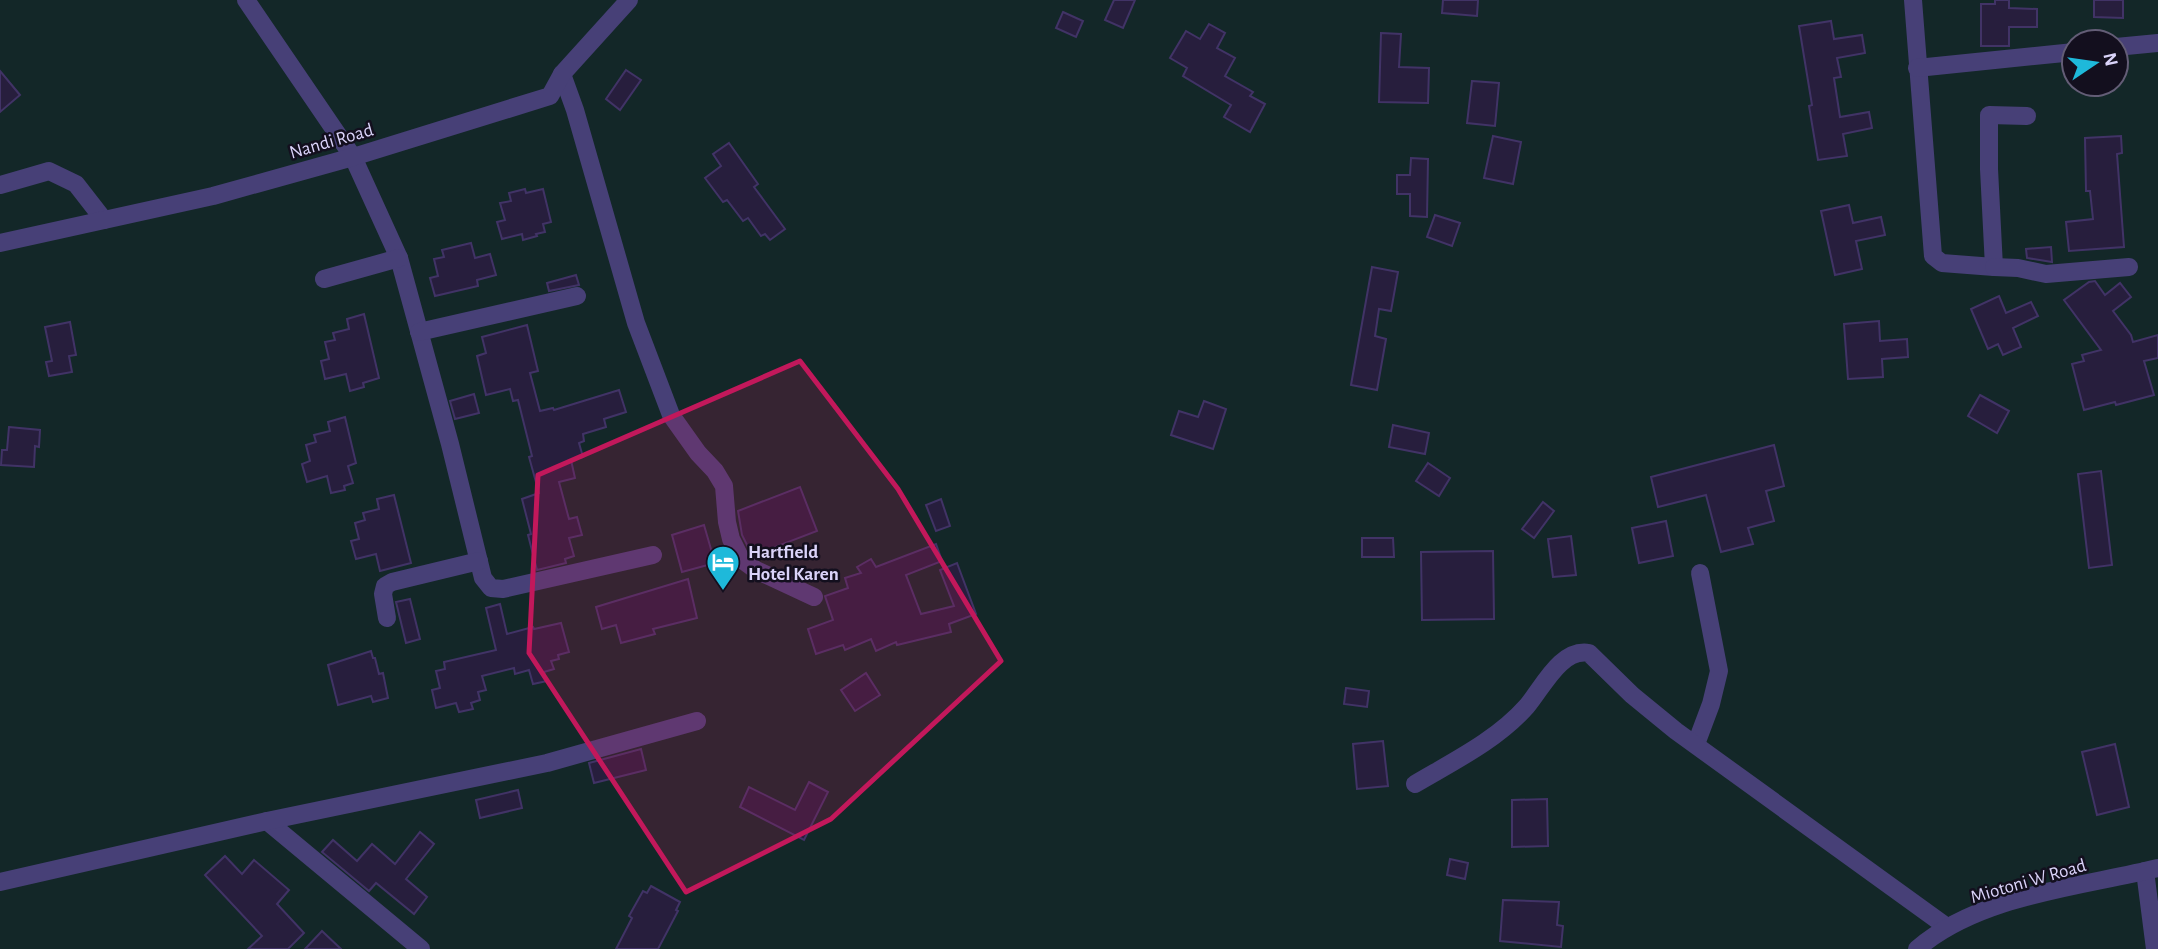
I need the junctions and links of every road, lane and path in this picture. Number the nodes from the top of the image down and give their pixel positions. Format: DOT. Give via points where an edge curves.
graph roads {
  1 [pos="246,0"];
  2 [pos="629,0"];
  3 [pos="1913,0"];
  4 [pos="2158,43"];
  5 [pos="2130,46"];
  6 [pos="2060,53"];
  7 [pos="1917,68"];
  8 [pos="562,74"];
  9 [pos="2027,116"];
  10 [pos="352,157"];
  11 [pos="0,185"];
  12 [pos="104,220"];
  13 [pos="0,243"];
  14 [pos="399,258"];
  15 [pos="1994,267"];
  16 [pos="2129,267"];
  17 [pos="324,279"];
  18 [pos="578,296"];
  19 [pos="419,332"];
  20 [pos="653,555"];
  21 [pos="478,561"];
  22 [pos="1700,573"];
  23 [pos="814,597"];
  24 [pos="387,618"];
  25 [pos="697,721"];
  26 [pos="1696,744"];
  27 [pos="1415,784"];
  28 [pos="267,821"];
  29 [pos="2152,869"];
  30 [pos="0,882"];
  31 [pos="1947,928"];
  32 [pos="421,949"];
  33 [pos="1917,949"];
  34 [pos="2155,949"];
  1 -- 10 [label="street"];
  2 -- 8 [label="street, Nandi Road"];
  3 -- 7 [label="street"];
  4 -- 5 [label="street"];
  6 -- 7 [label="street"];
  7 -- 15 [label="street" via="1933,256 1942,264"];
  8 -- 10 [label="street, Nandi Road" via="550,96"];
  8 -- 23 [label="street" via="632,313 671,415 724,486 727,522 741,559"];
  9 -- 15 [label="street" via="1989,116"];
  10 -- 12 [label="street, Nandi Road" via="213,196"];
  10 -- 14 [label="street"];
  11 -- 12 [label="street" via="49,171 76,184"];
  12 -- 13 [label="street, Nandi Road"];
  14 -- 17 [label="street"];
  14 -- 19 [label="street"];
  15 -- 16 [label="street" via="2046,274"];
  18 -- 19 [label="street"];
  19 -- 21 [label="street"];
  20 -- 21 [label="street" via="503,589 491,588"];
  21 -- 24 [label="street" via="385,586"];
  22 -- 26 [label="street" via="1719,671"];
  25 -- 28 [label="street" via="547,763"];
  26 -- 27 [label="street" via="1632,695 1589,653 1581,652 1561,663 1510,724"];
  26 -- 31 [label="street"];
  28 -- 30 [label="street"];
  28 -- 32 [label="street"];
  29 -- 31 [label="street, Miotoni W Road" via="2025,898"];
  29 -- 34 [label="street"];
  31 -- 33 [label="street, Miotoni W Road"];
}
